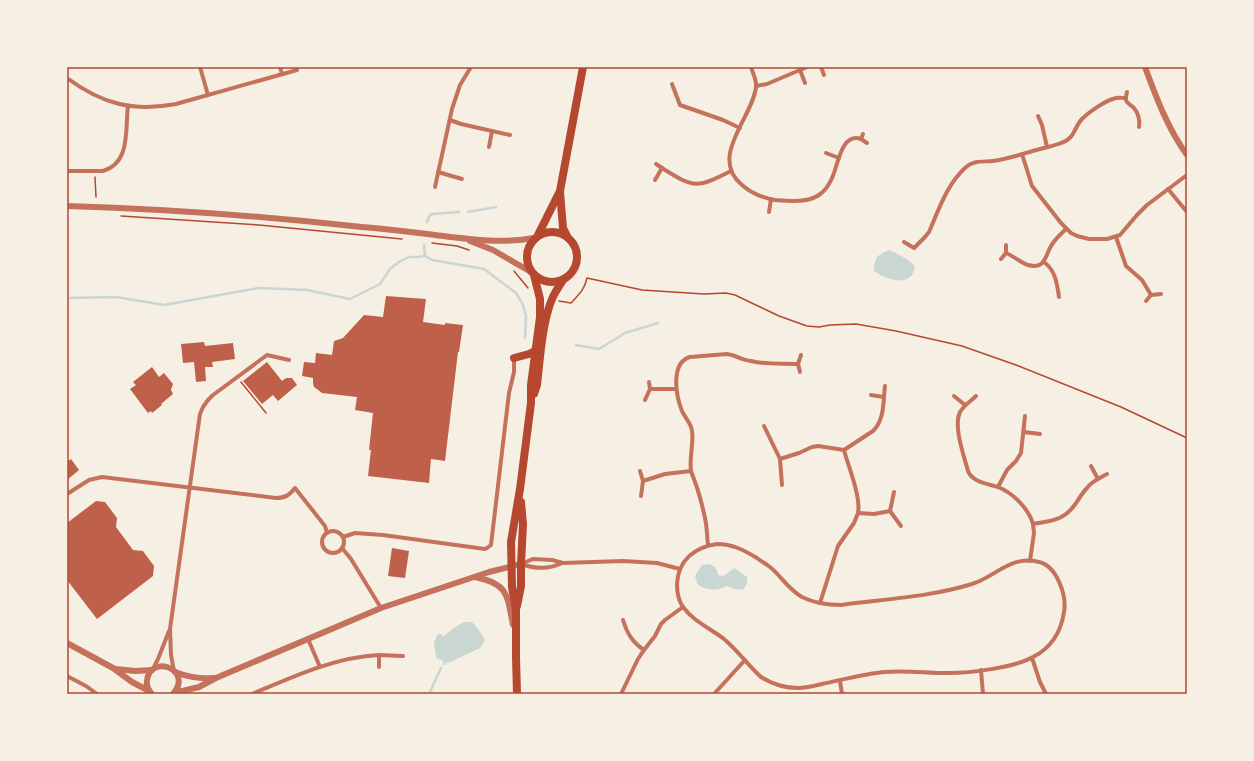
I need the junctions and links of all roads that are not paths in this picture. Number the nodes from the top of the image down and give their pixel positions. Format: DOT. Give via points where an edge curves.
graph roads {
  1 [pos="200,67"];
  2 [pos="280,67"];
  3 [pos="471,67"];
  4 [pos="583,67"];
  5 [pos="751,67"];
  6 [pos="807,67"];
  7 [pos="821,67"];
  8 [pos="1145,67"];
  9 [pos="297,70"];
  10 [pos="800,70"];
  11 [pos="282,74"];
  12 [pos="824,75"];
  13 [pos="67,78"];
  14 [pos="805,83"];
  15 [pos="672,84"];
  16 [pos="756,86"];
  17 [pos="1126,92"];
  18 [pos="208,95"];
  19 [pos="1125,98"];
  20 [pos="128,106"];
  21 [pos="1038,116"];
  22 [pos="450,120"];
  23 [pos="1139,127"];
  24 [pos="740,128"];
  25 [pos="492,131"];
  26 [pos="863,134"];
  27 [pos="510,135"];
  28 [pos="861,139"];
  29 [pos="868,143"];
  30 [pos="489,147"];
  31 [pos="1047,147"];
  32 [pos="826,153"];
  33 [pos="1022,154"];
  34 [pos="1187,155"];
  35 [pos="839,158"];
  36 [pos="656,164"];
  37 [pos="662,168"];
  38 [pos="67,171"];
  39 [pos="731,171"];
  40 [pos="438,172"];
  41 [pos="1187,175"];
  42 [pos="462,179"];
  43 [pos="655,180"];
  44 [pos="435,187"];
  45 [pos="1168,189"];
  46 [pos="560,191"];
  47 [pos="771,199"];
  48 [pos="67,206"];
  49 [pos="769,212"];
  50 [pos="1187,212"];
  51 [pos="1066,230"];
  52 [pos="536,236"];
  53 [pos="567,236"];
  54 [pos="1116,237"];
  55 [pos="465,239"];
  56 [pos="904,242"];
  57 [pos="1006,245"];
  58 [pos="1006,253"];
  59 [pos="1001,259"];
  60 [pos="1044,262"];
  61 [pos="532,274"];
  62 [pos="563,280"];
  63 [pos="1161,294"];
  64 [pos="1151,295"];
  65 [pos="1059,297"];
  66 [pos="1146,301"];
  67 [pos="535,351"];
  68 [pos="801,355"];
  69 [pos="514,358"];
  70 [pos="289,360"];
  71 [pos="798,364"];
  72 [pos="800,372"];
  73 [pos="648,382"];
  74 [pos="885,386"];
  75 [pos="650,389"];
  76 [pos="676,389"];
  77 [pos="871,395"];
  78 [pos="954,396"];
  79 [pos="976,396"];
  80 [pos="884,397"];
  81 [pos="645,400"];
  82 [pos="531,403"];
  83 [pos="965,405"];
  84 [pos="1025,416"];
  85 [pos="764,426"];
  86 [pos="1024,432"];
  87 [pos="1040,434"];
  88 [pos="844,450"];
  89 [pos="780,459"];
  90 [pos="1091,466"];
  91 [pos="691,471"];
  92 [pos="640,472"];
  93 [pos="1108,474"];
  94 [pos="1098,479"];
  95 [pos="643,481"];
  96 [pos="782,485"];
  97 [pos="189,487"];
  98 [pos="998,487"];
  99 [pos="520,489"];
  100 [pos="894,492"];
  101 [pos="67,494"];
  102 [pos="641,496"];
  103 [pos="890,511"];
  104 [pos="858,513"];
  105 [pos="1034,524"];
  106 [pos="901,526"];
  107 [pos="327,533"];
  108 [pos="342,537"];
  109 [pos="708,545"];
  110 [pos="342,548"];
  111 [pos="1030,561"];
  112 [pos="563,563"];
  113 [pos="521,564"];
  114 [pos="511,566"];
  115 [pos="680,569"];
  116 [pos="473,577"];
  117 [pos="820,603"];
  118 [pos="683,607"];
  119 [pos="382,608"];
  120 [pos="516,610"];
  121 [pos="623,620"];
  122 [pos="170,629"];
  123 [pos="515,636"];
  124 [pos="308,639"];
  125 [pos="67,643"];
  126 [pos="644,650"];
  127 [pos="379,655"];
  128 [pos="403,656"];
  129 [pos="1032,658"];
  130 [pos="745,660"];
  131 [pos="320,667"];
  132 [pos="379,667"];
  133 [pos="113,668"];
  134 [pos="153,669"];
  135 [pos="981,670"];
  136 [pos="175,672"];
  137 [pos="67,676"];
  138 [pos="216,678"];
  139 [pos="840,681"];
  140 [pos="150,692"];
  141 [pos="97,694"];
  142 [pos="173,694"];
  143 [pos="252,694"];
  144 [pos="518,694"];
  145 [pos="621,694"];
  146 [pos="714,694"];
  147 [pos="842,694"];
  148 [pos="983,694"];
  149 [pos="1046,694"];
  1 -- 18 [label="street"];
  2 -- 11 [label="street"];
  3 -- 22 [label="street" via="460,86"];
  4 -- 46 [label="main road"];
  5 -- 16 [label="street"];
  6 -- 10 [label="street"];
  7 -- 12 [label="street"];
  8 -- 34 [label="street" via="1157,101"];
  9 -- 11 [label="street"];
  10 -- 14 [label="street"];
  10 -- 16 [label="street"];
  11 -- 18 [label="street"];
  13 -- 20 [label="street" via="86,92 103,100"];
  15 -- 24 [label="street" via="680,105"];
  16 -- 24 [label="street"];
  17 -- 19 [label="street"];
  18 -- 20 [label="street" via="161,107"];
  19 -- 23 [label="street" via="1140,119"];
  19 -- 31 [label="street" via="1108,101 1083,118 1076,131 1066,141"];
  20 -- 38 [label="street" via="124,148 121,158 114,166 109,170 96,172"];
  21 -- 31 [label="street"];
  22 -- 25 [label="street"];
  22 -- 40 [label="street"];
  24 -- 39 [label="street" via="730,150"];
  25 -- 27 [label="street"];
  25 -- 30 [label="street"];
  26 -- 28 [label="street"];
  28 -- 29 [label="street"];
  28 -- 35 [label="street" via="849,140"];
  31 -- 33 [label="street"];
  32 -- 35 [label="street"];
  33 -- 51 [label="street" via="1032,186"];
  33 -- 56 [label="street" via="977,162 966,167 944,195 925,237 914,248"];
  35 -- 47 [label="street" via="833,178 818,196 806,200"];
  36 -- 37 [label="street"];
  37 -- 39 [label="street" via="682,181 696,184 710,182"];
  37 -- 43 [label="street"];
  39 -- 47 [label="street" via="745,188"];
  40 -- 42 [label="street"];
  40 -- 44 [label="street"];
  41 -- 45 [label="street"];
  45 -- 50 [label="street"];
  45 -- 54 [label="street" via="1141,210"];
  46 -- 52 [label="main road"];
  46 -- 53 [label="main road" via="563,228"];
  47 -- 49 [label="street"];
  48 -- 55 [label="street" via="146,208 258,216"];
  51 -- 54 [label="street" via="1083,238"];
  51 -- 60 [label="street" via="1052,244"];
  52 -- 53 [label="main road" via="553,231"];
  52 -- 55 [label="street" via="509,241"];
  52 -- 61 [label="main road" via="526,251"];
  53 -- 62 [label="main road" via="576,248 577,255 574,269"];
  54 -- 64 [label="street" via="1126,266 1142,280"];
  55 -- 61 [label="street" via="493,250"];
  57 -- 58 [label="street"];
  58 -- 59 [label="street"];
  58 -- 60 [label="street" via="1029,265"];
  60 -- 65 [label="street" via="1049,265 1055,276"];
  61 -- 62 [label="main road" via="548,282"];
  61 -- 67 [label="main road" via="539,293 540,308"];
  62 -- 82 [label="main road" via="549,310 537,385"];
  63 -- 64 [label="street"];
  64 -- 66 [label="street"];
  67 -- 69 [label="main road"];
  67 -- 82 [label="main road"];
  68 -- 71 [label="street"];
  69 -- 108 [label="street" via="491,545 485,549 355,533"];
  70 -- 97 [label="street" via="266,355 208,400 200,414"];
  71 -- 72 [label="street"];
  71 -- 76 [label="street" via="755,362 732,354 685,358 677,372"];
  73 -- 75 [label="street"];
  74 -- 80 [label="street"];
  75 -- 76 [label="street"];
  75 -- 81 [label="street"];
  76 -- 91 [label="street" via="682,412 692,431"];
  77 -- 80 [label="street"];
  78 -- 83 [label="street"];
  79 -- 83 [label="street"];
  80 -- 88 [label="street" via="882,417 877,427"];
  82 -- 99 [label="main road"];
  83 -- 98 [label="street" via="959,415 958,425 969,474 973,479"];
  84 -- 86 [label="street"];
  85 -- 89 [label="street"];
  86 -- 87 [label="street"];
  86 -- 98 [label="street" via="1020,457 1007,470"];
  88 -- 89 [label="street" via="818,446"];
  88 -- 104 [label="street" via="858,497"];
  89 -- 96 [label="street"];
  90 -- 94 [label="street"];
  91 -- 95 [label="street" via="665,474"];
  91 -- 109 [label="street" via="705,518"];
  92 -- 95 [label="street"];
  93 -- 94 [label="street"];
  94 -- 105 [label="street" via="1064,516"];
  95 -- 102 [label="street"];
  97 -- 101 [label="street" via="102,477 89,480"];
  97 -- 107 [label="street" via="276,498 287,496 295,488 325,526"];
  97 -- 122 [label="street"];
  98 -- 105 [label="street" via="1009,493 1027,511"];
  99 -- 113 [label="main road" via="523,524"];
  99 -- 114 [label="main road" via="511,542"];
  100 -- 103 [label="street"];
  103 -- 104 [label="street"];
  103 -- 106 [label="street"];
  104 -- 117 [label="street" via="838,546"];
  105 -- 111 [label="street"];
  107 -- 108 [label="street" via="338,532"];
  107 -- 110 [label="street" via="322,541 326,550 336,552"];
  108 -- 110 [label="street"];
  109 -- 115 [label="street" via="691,554"];
  109 -- 117 [label="street" via="725,544 744,550 769,566 801,596"];
  110 -- 119 [label="street"];
  111 -- 117 [label="street" via="1017,561 978,581 945,591 841,605"];
  111 -- 129 [label="street" via="1043,563 1050,568 1062,587 1065,604 1056,637"];
  112 -- 113 [label="street" via="533,560"];
  112 -- 113 [label="street" via="533,568"];
  112 -- 115 [label="street" via="623,560"];
  113 -- 114 [label="street"];
  113 -- 120 [label="main road" via="521,586"];
  114 -- 116 [label="street"];
  114 -- 120 [label="main road"];
  115 -- 118 [label="street" via="677,593"];
  116 -- 119 [label="street"];
  116 -- 123 [label="street" via="492,581 504,590 509,601"];
  118 -- 126 [label="street" via="665,620"];
  118 -- 130 [label="street" via="726,641"];
  119 -- 124 [label="street"];
  120 -- 123 [label="main road"];
  121 -- 126 [label="street" via="627,632"];
  122 -- 134 [label="street"];
  122 -- 136 [label="street" via="171,655"];
  123 -- 144 [label="main road"];
  124 -- 131 [label="street"];
  124 -- 138 [label="street"];
  125 -- 133 [label="street"];
  126 -- 145 [label="street"];
  127 -- 128 [label="street"];
  127 -- 131 [label="street"];
  127 -- 132 [label="street"];
  129 -- 135 [label="street" via="1009,666"];
  129 -- 149 [label="street"];
  130 -- 139 [label="street" via="761,677 783,686 805,687"];
  130 -- 146 [label="street"];
  131 -- 143 [label="street"];
  133 -- 134 [label="street" via="135,671"];
  133 -- 140 [label="street"];
  134 -- 136 [label="street" via="162,666"];
  134 -- 140 [label="street" via="146,682"];
  135 -- 139 [label="street" via="948,673 886,672"];
  135 -- 148 [label="street"];
  136 -- 138 [label="street" via="199,679"];
  136 -- 142 [label="street" via="178,676 178,685"];
  137 -- 141 [label="street"];
  138 -- 142 [label="street" via="199,687"];
  139 -- 147 [label="street"];
}
